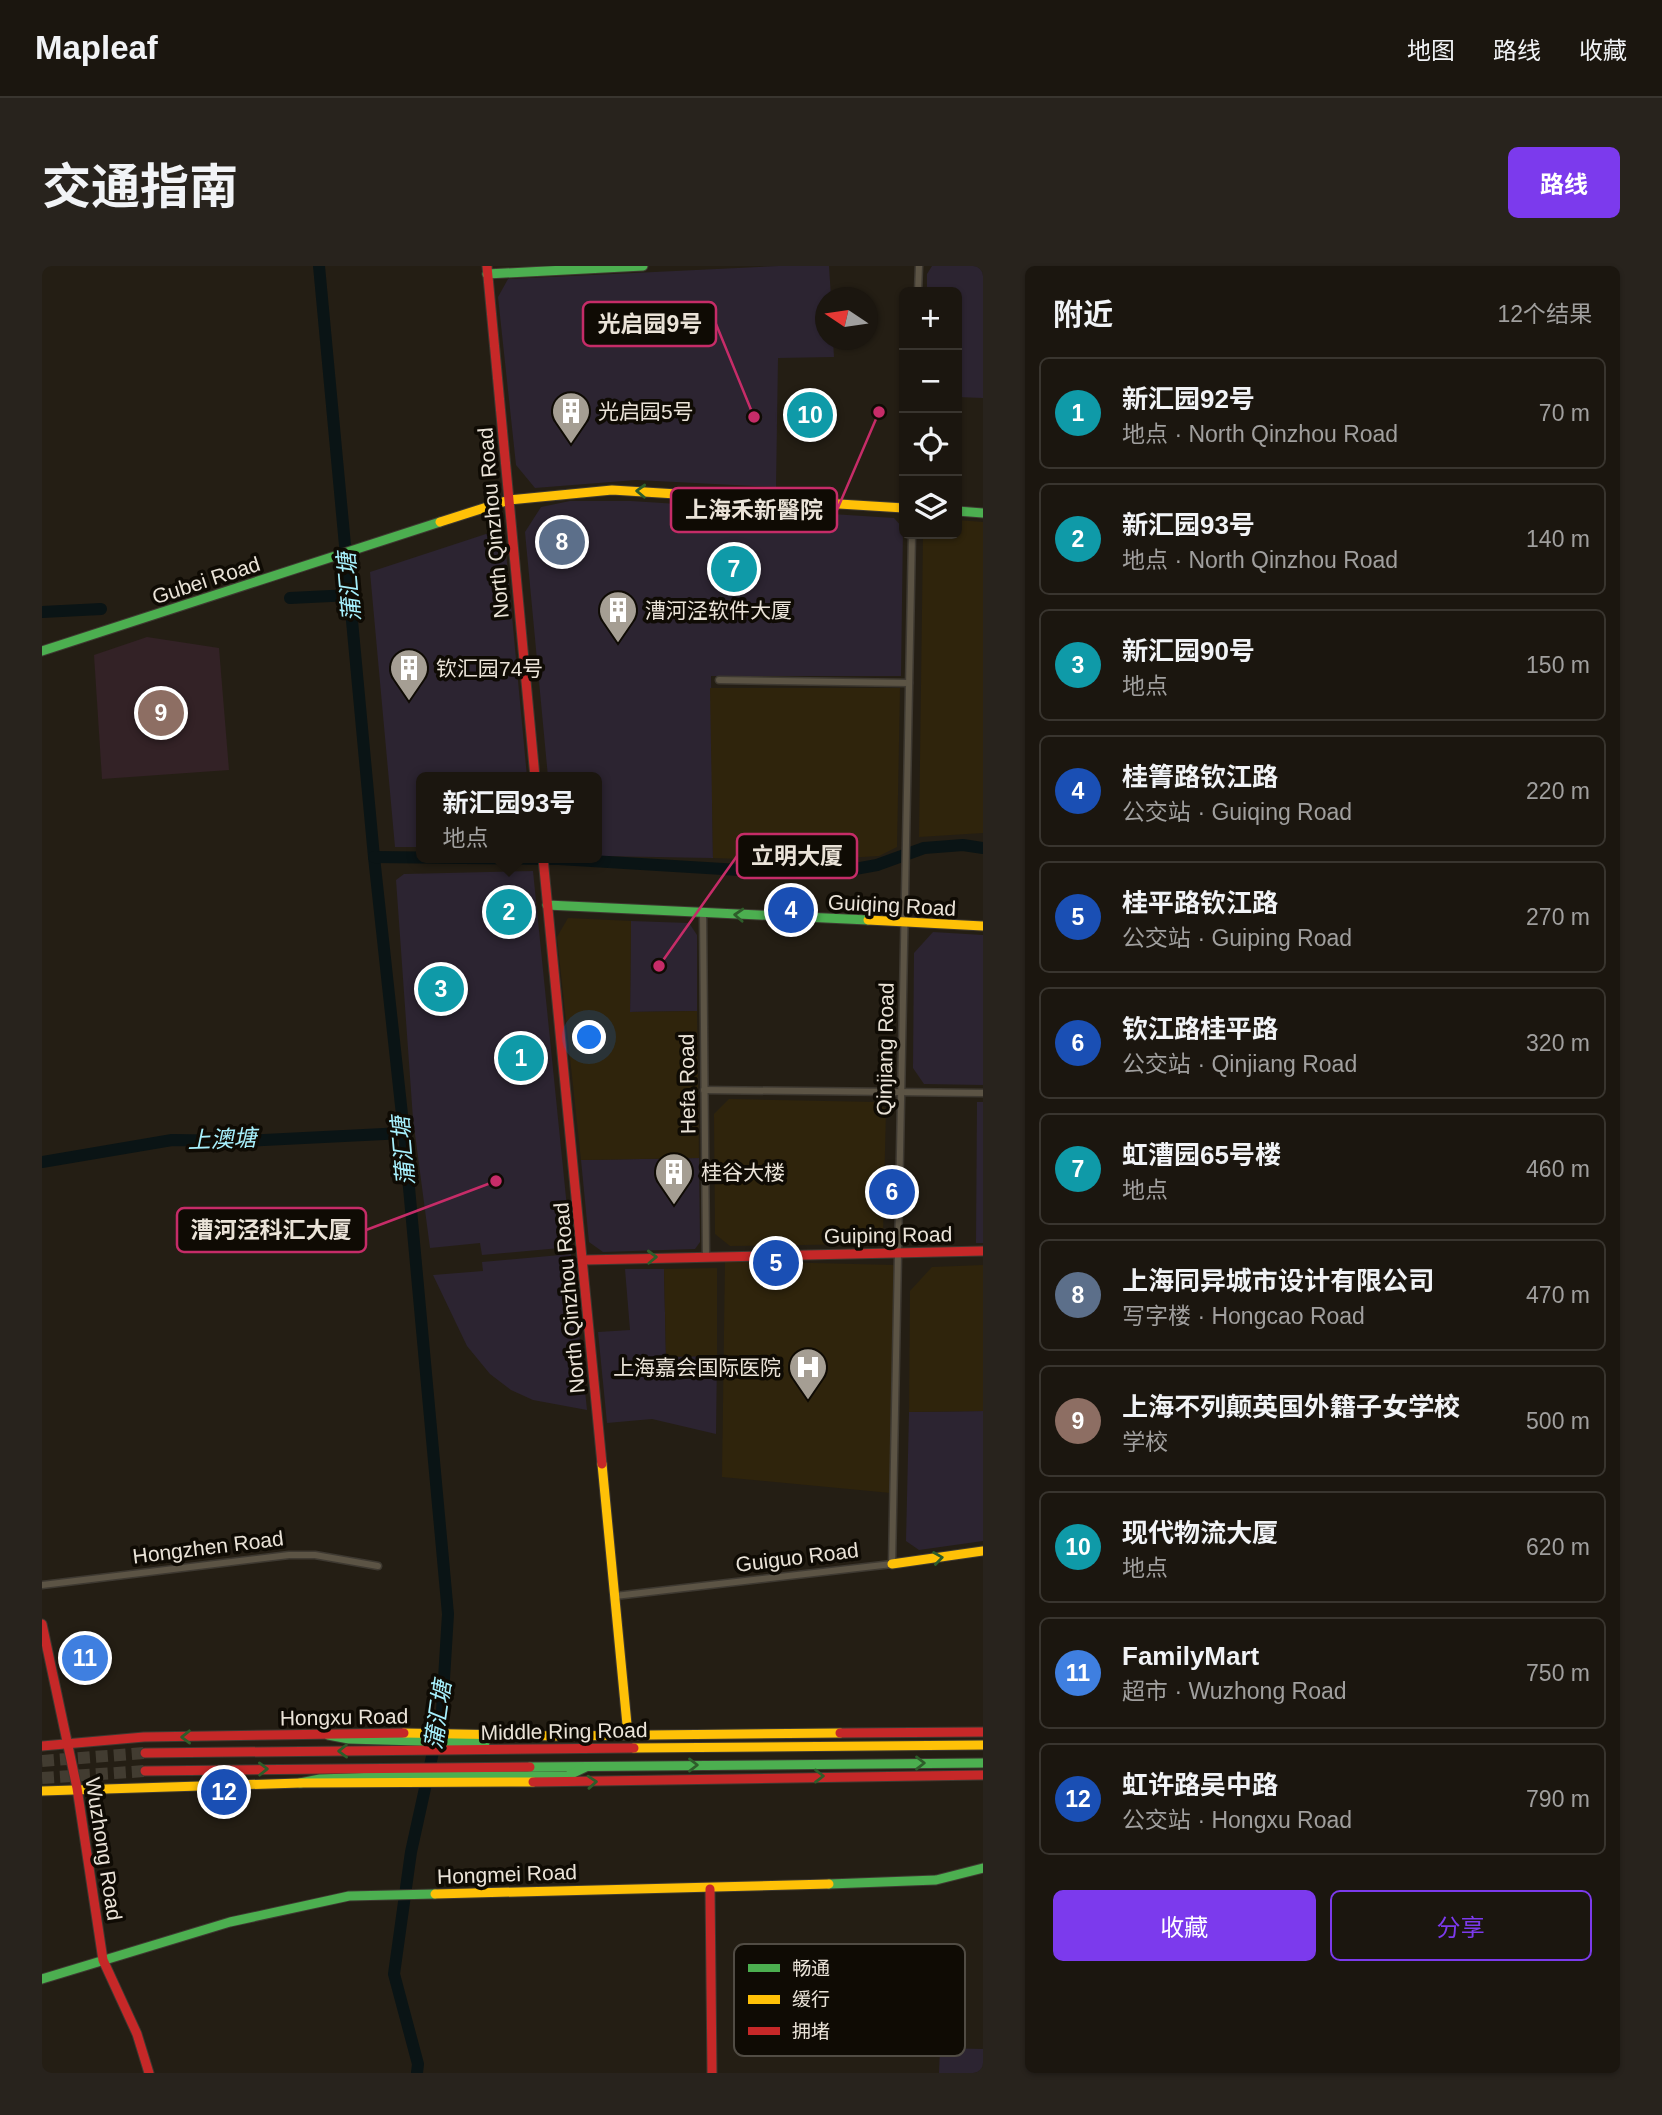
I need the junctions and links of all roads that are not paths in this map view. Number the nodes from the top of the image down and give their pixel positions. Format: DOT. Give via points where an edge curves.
graph roads {
  1 [pos="643,266"];
  2 [pos="919,266"];
  3 [pos="487,270"];
  4 [pos="918,287"];
  5 [pos="509,500"];
  6 [pos="899,508"];
  7 [pos="962,511"];
  8 [pos="983,513"];
  9 [pos="912,539"];
  10 [pos="42,651"];
  11 [pos="719,680"];
  12 [pos="909,683"];
  13 [pos="535,772"];
  14 [pos="543,863"];
  15 [pos="547,905"];
  16 [pos="703,913"];
  17 [pos="905,922"];
  18 [pos="983,926"];
  19 [pos="704,1090"];
  20 [pos="902,1093"];
  21 [pos="983,1093"];
  22 [pos="983,1251"];
  23 [pos="900,1253"];
  24 [pos="706,1256"];
  25 [pos="584,1260"];
  26 [pos="983,1551"];
  27 [pos="892,1564"];
  28 [pos="378,1566"];
  29 [pos="42,1585"];
  30 [pos="615,1596"];
  31 [pos="42,1624"];
  32 [pos="983,1732"];
  33 [pos="628,1735"];
  34 [pos="413,1740"];
  35 [pos="458,1740"];
  36 [pos="68,1744"];
  37 [pos="983,1745"];
  38 [pos="42,1746"];
  39 [pos="145,1753"];
  40 [pos="983,1762"];
  41 [pos="145,1771"];
  42 [pos="983,1775"];
  43 [pos="407,1776"];
  44 [pos="452,1776"];
  45 [pos="77,1788"];
  46 [pos="42,1791"];
  47 [pos="983,1868"];
  48 [pos="710,1889"];
  49 [pos="103,1960"];
  50 [pos="42,1979"];
  51 [pos="149,2073"];
  52 [pos="712,2073"];
  1 -- 3 [label="main road"];
  2 -- 4 [label="street"];
  3 -- 5 [label="main road, North Qinzhou Road"];
  6 -- 5 [label="main road, Gubei Road, one-way" via="612,490"];
  5 -- 10 [label="main road, Gubei Road"];
  5 -- 13 [label="main road, North Qinzhou Road"];
  7 -- 8 [label="main road"];
  9 -- 12 [label="street, Qinjiang Road"];
  11 -- 12 [label="street"];
  12 -- 17 [label="street, Qinjiang Road"];
  14 -- 15 [label="main road, North Qinzhou Road"];
  15 -- 16 [label="main road, Guiqing Road"];
  15 -- 25 [label="main road, North Qinzhou Road"];
  17 -- 16 [label="main road, Guiqing Road, one-way"];
  16 -- 19 [label="street, Hefa Road"];
  17 -- 18 [label="main road, Guiqing Road"];
  17 -- 20 [label="street, Qinjiang Road"];
  19 -- 20 [label="street"];
  19 -- 24 [label="street, Hefa Road"];
  20 -- 21 [label="street"];
  20 -- 23 [label="street, Qinjiang Road"];
  22 -- 23 [label="main road, Guiping Road"];
  23 -- 24 [label="main road, Guiping Road"];
  23 -- 27 [label="street, Qinjiang Road"];
  25 -- 24 [label="main road, Guiping Road, one-way"];
  25 -- 30 [label="main road, North Qinzhou Road"];
  27 -- 26 [label="main road, Guiguo Road, one-way"];
  27 -- 30 [label="street, Guiguo Road"];
  28 -- 29 [label="street, Hongzhen Road" via="289,1555"];
  30 -- 33 [label="main road, North Qinzhou Road"];
  31 -- 36 [label="main road, Wuzhong Road"];
  32 -- 33 [label="main road, Hongxu Road"];
  33 -- 35 [label="main road, Hongxu Road"];
  34 -- 35 [label="main road, Middle Ring Road"];
  34 -- 35 [label="main road, Hongxu Road"];
  34 -- 36 [label="main road, Hongxu Road, one-way" via="328,1735 144,1737"];
  34 -- 39 [label="main road, Middle Ring Road, one-way"];
  35 -- 37 [label="main road, Middle Ring Road" via="543,1749"];
  36 -- 38 [label="main road, Hongxu Road"];
  36 -- 45 [label="main road, Wuzhong Road"];
  44 -- 40 [label="main road, Middle Ring Road, one-way" via="589,1765"];
  41 -- 43 [label="main road, Middle Ring Road, one-way"];
  44 -- 42 [label="main road, one-way" via="556,1784 661,1777"];
  43 -- 44 [label="main road, Middle Ring Road"];
  43 -- 44 [label="main road"];
  43 -- 45 [label="main road"];
  45 -- 46 [label="main road"];
  45 -- 49 [label="main road, Wuzhong Road"];
  47 -- 48 [label="main road, Hongmei Road" via="936,1880"];
  48 -- 49 [label="main road, Hongmei Road" via="349,1896 296,1906"];
  48 -- 52 [label="main road"];
  49 -- 50 [label="main road, Hongmei Road"];
  49 -- 51 [label="main road, Wuzhong Road"];
}
